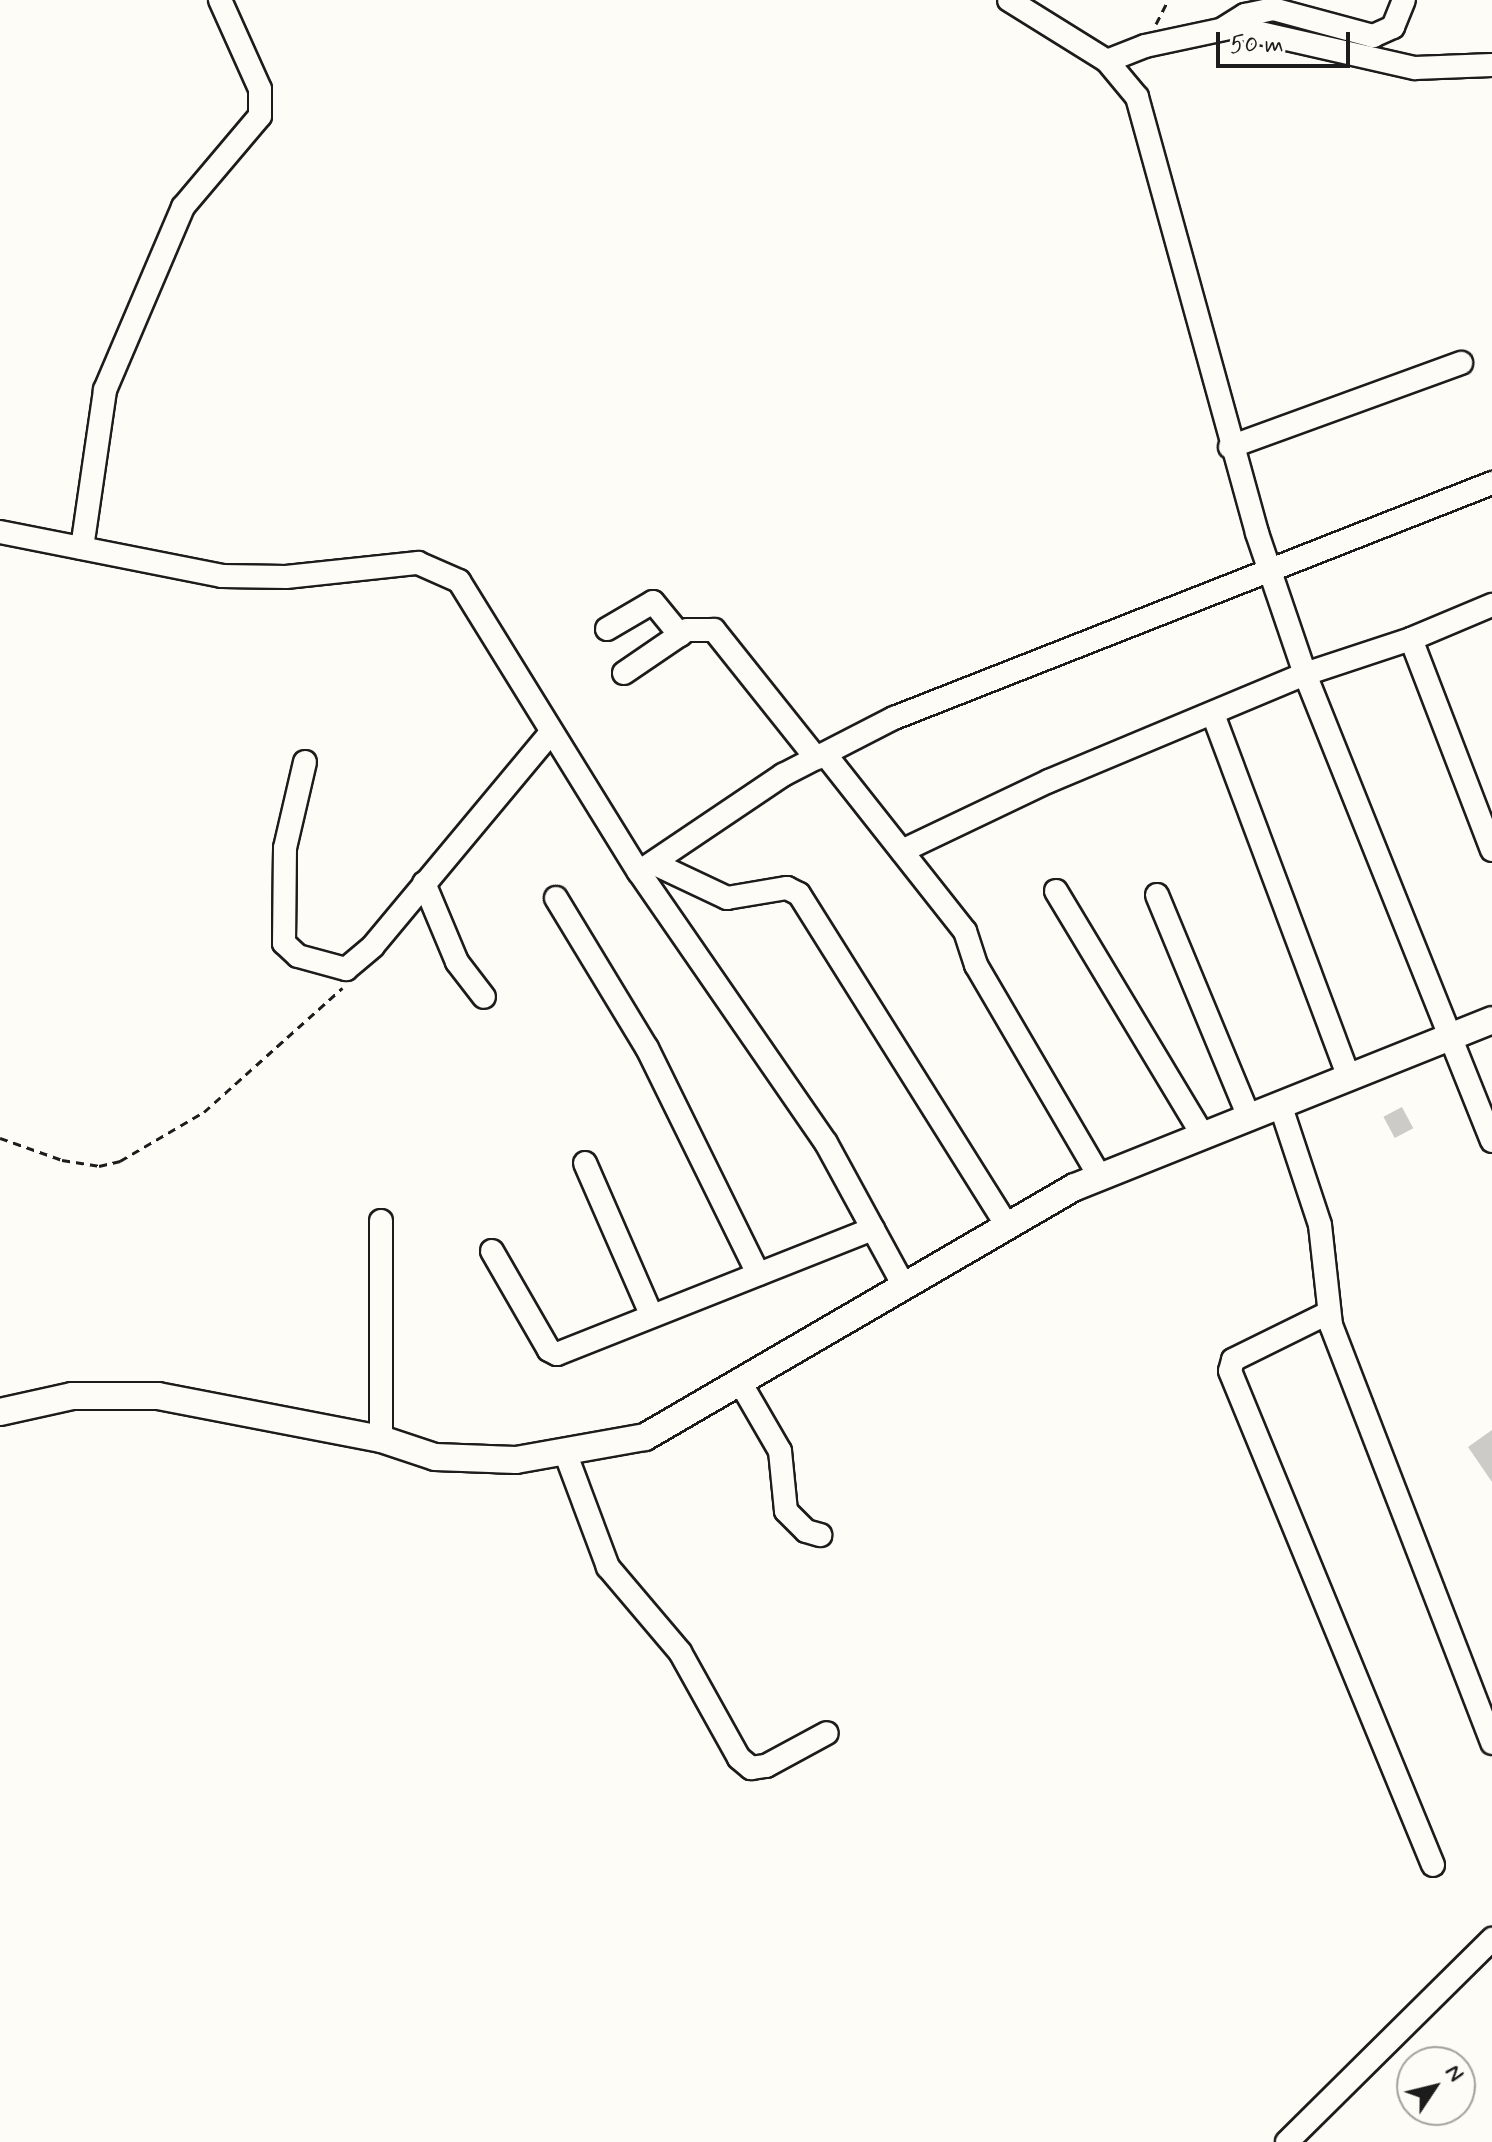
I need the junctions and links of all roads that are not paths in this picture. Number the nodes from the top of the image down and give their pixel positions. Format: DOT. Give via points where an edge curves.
graph roads {
  1 [pos="220,0"];
  2 [pos="1009,0"];
  3 [pos="1404,0"];
  4 [pos="1393,27"];
  5 [pos="1223,28"];
  6 [pos="1107,61"];
  7 [pos="1492,65"];
  8 [pos="1415,68"];
  9 [pos="1461,363"];
  10 [pos="1230,447"];
  11 [pos="1492,483"];
  12 [pos="0,532"];
  13 [pos="82,548"];
  14 [pos="1272,573"];
  15 [pos="1492,605"];
  16 [pos="607,629"];
  17 [pos="680,635"];
  18 [pos="1411,639"];
  19 [pos="624,673"];
  20 [pos="1305,674"];
  21 [pos="1213,714"];
  22 [pos="551,732"];
  23 [pos="820,756"];
  24 [pos="305,762"];
  25 [pos="1492,850"];
  26 [pos="902,851"];
  27 [pos="646,868"];
  28 [pos="424,883"];
  29 [pos="1056,891"];
  30 [pos="1157,895"];
  31 [pos="556,898"];
  32 [pos="484,997"];
  33 [pos="1492,1020"];
  34 [pos="1451,1036"];
  35 [pos="1349,1077"];
  36 [pos="1280,1104"];
  37 [pos="1249,1117"];
  38 [pos="1203,1136"];
  39 [pos="1492,1141"];
  40 [pos="585,1163"];
  41 [pos="1100,1177"];
  42 [pos="381,1221"];
  43 [pos="1007,1226"];
  44 [pos="873,1229"];
  45 [pos="492,1251"];
  46 [pos="758,1274"];
  47 [pos="904,1286"];
  48 [pos="1328,1313"];
  49 [pos="652,1316"];
  50 [pos="740,1382"];
  51 [pos="0,1412"];
  52 [pos="381,1439"];
  53 [pos="565,1452"];
  54 [pos="820,1535"];
  55 [pos="827,1733"];
  56 [pos="1492,1743"];
  57 [pos="1433,1865"];
  58 [pos="1492,1939"];
  59 [pos="1287,2142"];
  1 -- 13 [label="street" via="260,89 260,116 183,207 105,390"];
  2 -- 6 [label="street"];
  3 -- 4 [label="street"];
  4 -- 5 [label="street" via="1361,35 1273,9 1245,15"];
  4 -- 8 [label="street"];
  5 -- 6 [label="street" via="1145,46"];
  5 -- 8 [label="street"];
  6 -- 10 [label="street" via="1137,97"];
  7 -- 8 [label="street"];
  9 -- 10 [label="street"];
  10 -- 14 [label="street"];
  11 -- 14 [label="street"];
  12 -- 13 [label="street"];
  13 -- 22 [label="street" via="222,576 286,577 418,563 441,569 459,581 479,607"];
  14 -- 20 [label="street"];
  14 -- 23 [label="street" via="894,718"];
  15 -- 18 [label="street"];
  16 -- 17 [label="street" via="653,602"];
  17 -- 19 [label="street"];
  17 -- 23 [label="street" via="703,627 714,630"];
  18 -- 20 [label="street"];
  18 -- 25 [label="street"];
  20 -- 21 [label="street"];
  20 -- 34 [label="street"];
  21 -- 26 [label="street" via="1049,781"];
  21 -- 35 [label="street"];
  22 -- 27 [label="street"];
  22 -- 28 [label="street"];
  23 -- 26 [label="street"];
  23 -- 27 [label="street" via="732,807"];
  24 -- 28 [label="street" via="285,848 284,943 298,956 352,968"];
  26 -- 41 [label="street" via="965,931 976,965"];
  27 -- 43 [label="street" via="727,898 787,888 799,894"];
  27 -- 44 [label="street" via="826,1143"];
  28 -- 32 [label="street" via="457,962"];
  29 -- 38 [label="street"];
  30 -- 37 [label="street"];
  31 -- 46 [label="street" via="647,1048"];
  33 -- 34 [label="main road"];
  34 -- 35 [label="main road"];
  34 -- 39 [label="street"];
  35 -- 36 [label="main road"];
  36 -- 37 [label="main road"];
  36 -- 48 [label="street" via="1320,1225"];
  37 -- 38 [label="main road"];
  38 -- 41 [label="main road"];
  40 -- 49 [label="street"];
  41 -- 43 [label="main road"];
  42 -- 52 [label="street"];
  43 -- 47 [label="main road"];
  44 -- 46 [label="street"];
  44 -- 47 [label="street"];
  45 -- 49 [label="street" via="553,1353"];
  46 -- 49 [label="street"];
  47 -- 50 [label="main road"];
  48 -- 56 [label="street"];
  48 -- 57 [label="street" via="1233,1360 1230,1371"];
  50 -- 53 [label="main road" via="645,1437"];
  50 -- 54 [label="street" via="780,1451 786,1511 806,1531"];
  51 -- 52 [label="main road" via="72,1396 158,1396"];
  52 -- 53 [label="main road" via="435,1457 516,1460"];
  53 -- 55 [label="street" via="608,1567 680,1652 739,1758 751,1768 766,1766"];
  58 -- 59 [label="street"];
}
